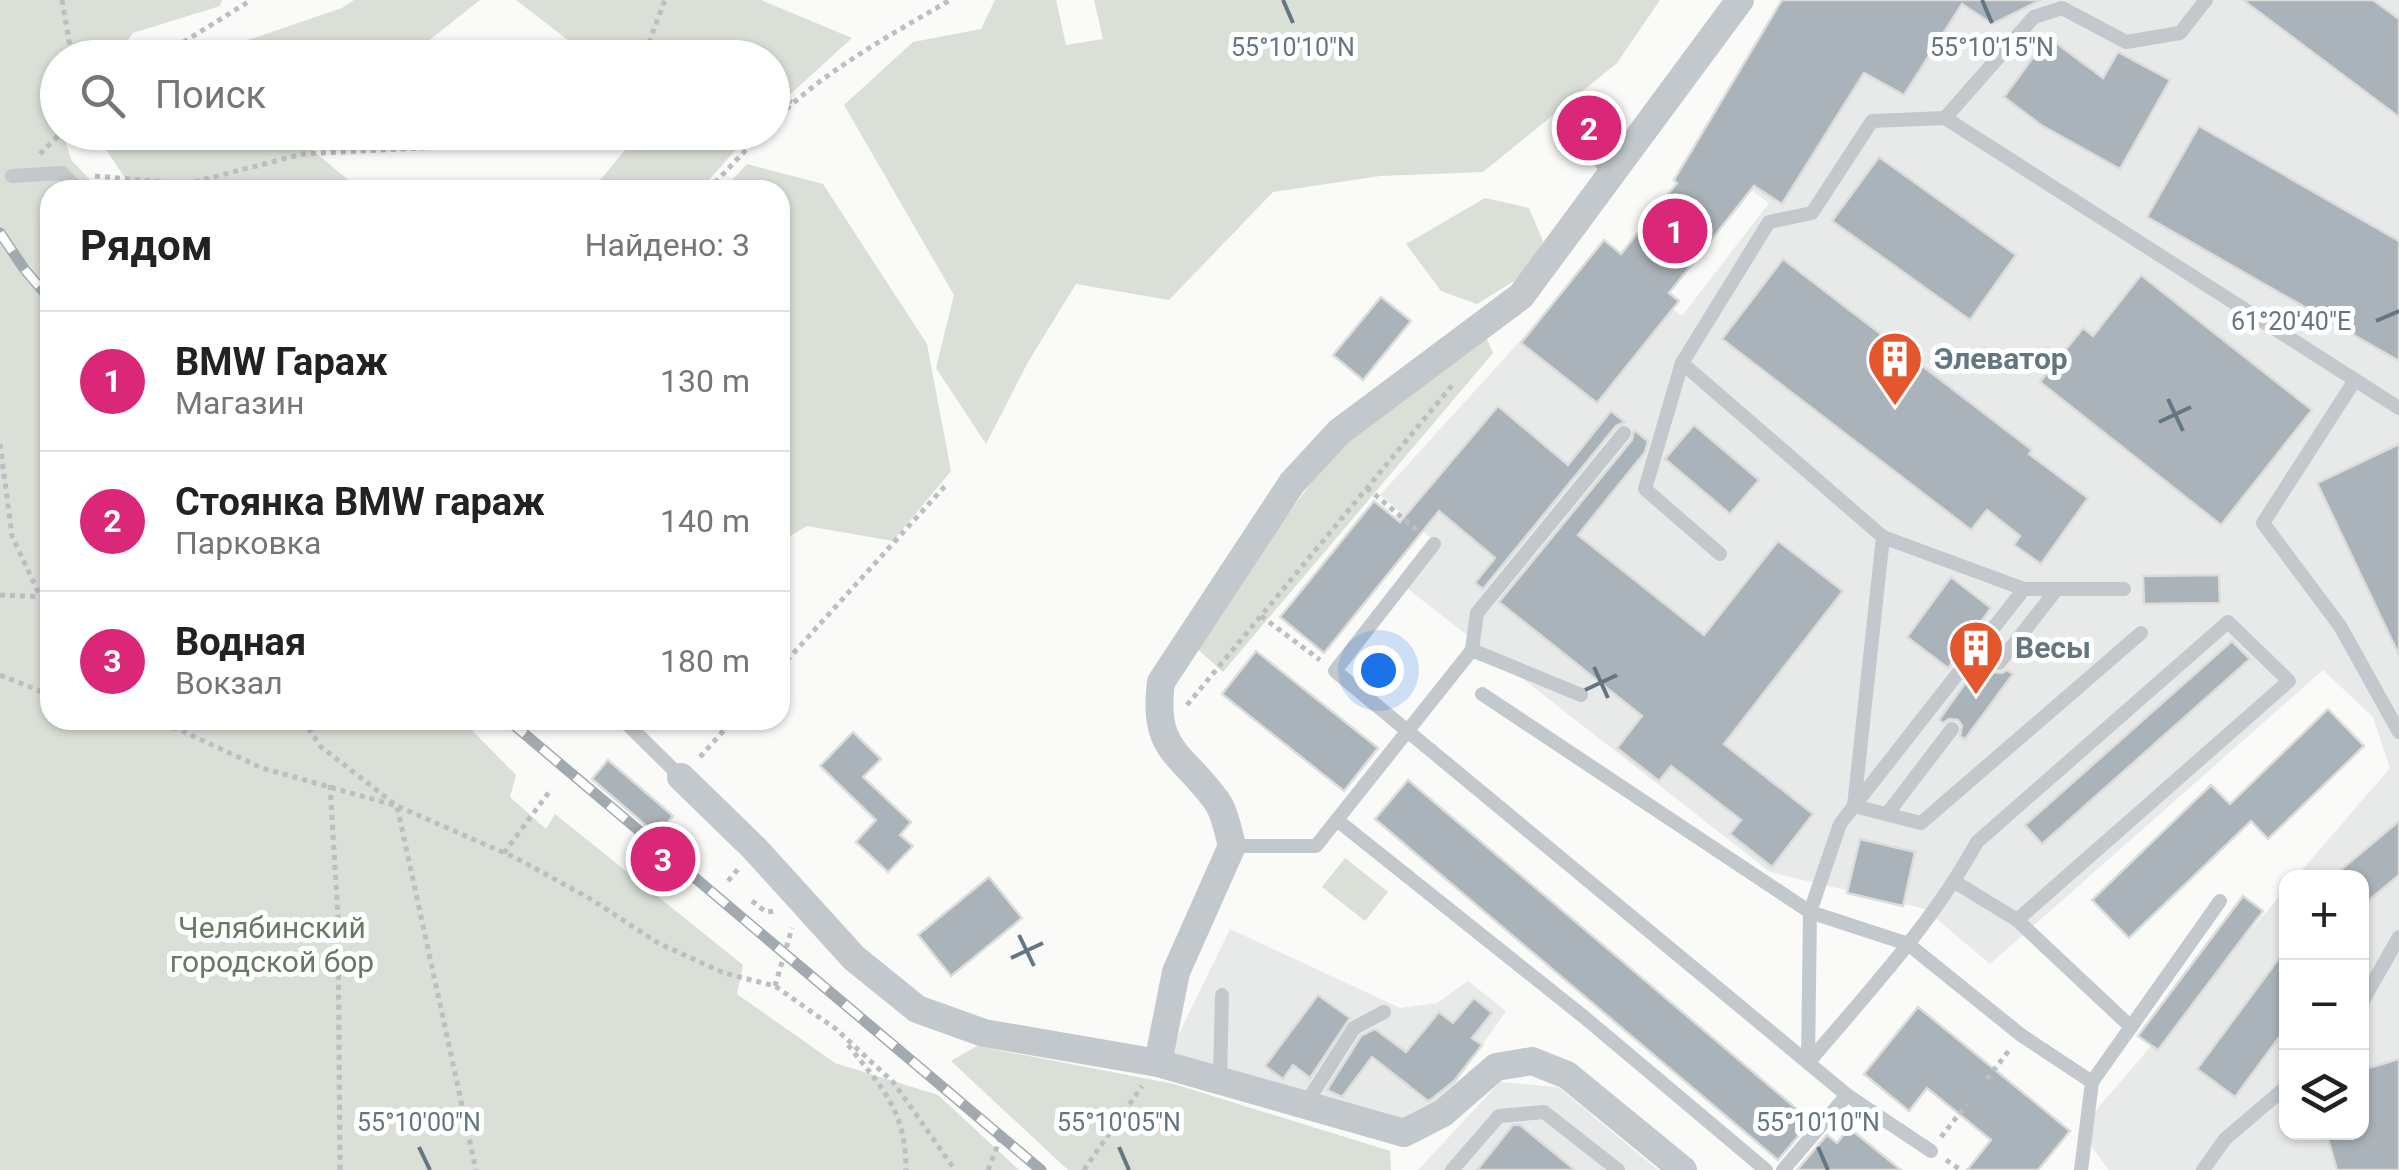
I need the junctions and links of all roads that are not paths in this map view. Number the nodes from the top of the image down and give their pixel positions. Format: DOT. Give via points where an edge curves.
graph roads {
  1 [pos="1740,0"];
  2 [pos="2206,0"];
  3 [pos="1945,118"];
  4 [pos="1564,123"];
  5 [pos="1612,174"];
  6 [pos="12,176"];
  7 [pos="69,180"];
  8 [pos="1682,363"];
  9 [pos="2355,380"];
  10 [pos="2399,408"];
  11 [pos="1624,433"];
  12 [pos="1884,537"];
  13 [pos="1434,544"];
  14 [pos="1720,554"];
  15 [pos="2024,589"];
  16 [pos="2057,589"];
  17 [pos="2124,589"];
  18 [pos="2142,633"];
  19 [pos="1472,650"];
  20 [pos="1999,663"];
  21 [pos="1482,694"];
  22 [pos="1581,694"];
  23 [pos="1952,729"];
  24 [pos="633,730"];
  25 [pos="1407,732"];
  26 [pos="2399,732"];
  27 [pos="681,777"];
  28 [pos="1854,806"];
  29 [pos="1887,814"];
  30 [pos="1337,820"];
  31 [pos="1232,846"];
  32 [pos="1955,882"];
  33 [pos="2220,901"];
  34 [pos="1810,912"];
  35 [pos="2017,920"];
  36 [pos="2399,937"];
  37 [pos="1908,944"];
  38 [pos="2369,990"];
  39 [pos="1222,995"];
  40 [pos="1384,1012"];
  41 [pos="2131,1027"];
  42 [pos="1808,1062"];
  43 [pos="1158,1063"];
  44 [pos="1220,1081"];
  45 [pos="2092,1082"];
  46 [pos="2279,1094"];
  47 [pos="1848,1095"];
  48 [pos="1304,1105"];
  49 [pos="1931,1150"];
  50 [pos="1452,1170"];
  51 [pos="1618,1170"];
  52 [pos="1683,1170"];
  53 [pos="1766,1170"];
  54 [pos="1783,1170"];
  55 [pos="2081,1170"];
  56 [pos="2203,1170"];
  1 -- 5 [label="street"];
  2 -- 3 [label="lane" via="2180,33 2126,42 2062,8 2034,17"];
  3 -- 8 [label="lane" via="1872,122 1812,213 1769,222"];
  3 -- 9 [label="lane"];
  4 -- 5 [label="lane"];
  5 -- 31 [label="street" via="1521,296 1340,432 1292,484 1161,682 1162,734 1218,802"];
  6 -- 7 [label="lane" via="62,173"];
  8 -- 12 [label="lane"];
  8 -- 14 [label="lane" via="1645,489"];
  9 -- 10 [label="lane"];
  9 -- 26 [label="lane" via="2263,523 2340,626"];
  11 -- 19 [label="lane" via="1477,613"];
  12 -- 15 [label="lane"];
  12 -- 28 [label="lane"];
  13 -- 25 [label="lane" via="1335,670"];
  15 -- 16 [label="lane"];
  15 -- 28 [label="lane"];
  16 -- 17 [label="lane"];
  16 -- 20 [label="lane"];
  18 -- 29 [label="lane" via="1921,823"];
  19 -- 22 [label="lane"];
  19 -- 25 [label="lane"];
  21 -- 34 [label="lane"];
  23 -- 29 [label="lane"];
  24 -- 27 [label="lane"];
  25 -- 30 [label="lane"];
  25 -- 42 [label="lane"];
  27 -- 43 [label="street" via="854,958 917,1008 984,1033"];
  28 -- 29 [label="lane"];
  28 -- 34 [label="lane" via="1840,824"];
  30 -- 31 [label="lane" via="1316,846"];
  30 -- 53 [label="lane"];
  31 -- 43 [label="street" via="1176,972"];
  32 -- 35 [label="lane"];
  32 -- 35 [label="lane" via="1977,842 2228,622 2289,681"];
  32 -- 37 [label="lane"];
  33 -- 41 [label="lane"];
  34 -- 37 [label="lane"];
  34 -- 42 [label="lane"];
  35 -- 41 [label="lane"];
  36 -- 38 [label="lane"];
  37 -- 42 [label="lane"];
  37 -- 45 [label="lane"];
  39 -- 44 [label="lane"];
  40 -- 48 [label="lane" via="1354,1028"];
  41 -- 45 [label="lane"];
  42 -- 47 [label="lane"];
  43 -- 44 [label="street"];
  44 -- 48 [label="street"];
  45 -- 55 [label="lane"];
  46 -- 56 [label="lane" via="2225,1139"];
  47 -- 49 [label="lane"];
  47 -- 54 [label="lane"];
  48 -- 52 [label="street" via="1404,1133 1442,1113 1496,1067 1532,1062 1567,1075"];
  50 -- 51 [label="lane" via="1499,1116 1544,1112"];
}
